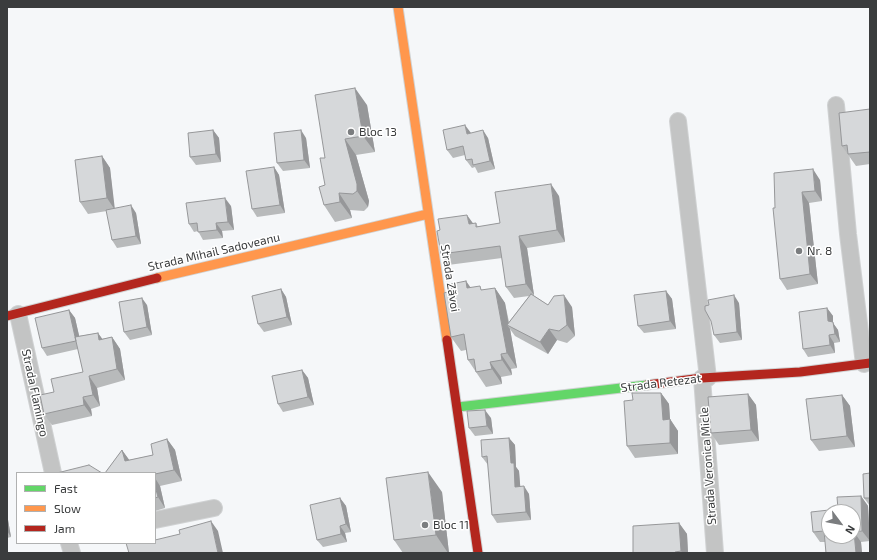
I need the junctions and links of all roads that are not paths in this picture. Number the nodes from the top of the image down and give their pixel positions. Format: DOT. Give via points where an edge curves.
graph roads {
  1 [pos="398,7"];
  2 [pos="836,105"];
  3 [pos="678,121"];
  4 [pos="428,214"];
  5 [pos="12,315"];
  6 [pos="867,363"];
  7 [pos="705,378"];
  8 [pos="458,407"];
  9 [pos="53,472"];
  10 [pos="214,508"];
  11 [pos="156,520"];
  12 [pos="478,553"];
  13 [pos="715,553"];
  1 -- 4 [label="street, Strada Zăvoi"];
  2 -- 6 [label="street, Strada Retezat" via="848,234"];
  3 -- 7 [label="street, Strada Veronica Micle"];
  4 -- 5 [label="street, Strada Mihail Sadoveanu"];
  4 -- 8 [label="street, Strada Zăvoi"];
  5 -- 9 [label="street, Strada Flamingo"];
  6 -- 7 [label="street, Strada Retezat" via="800,372"];
  7 -- 8 [label="street, Strada Retezat"];
  7 -- 13 [label="street, Strada Veronica Micle"];
  8 -- 12 [label="street, Strada Zăvoi"];
  10 -- 11 [label="street"];
}
